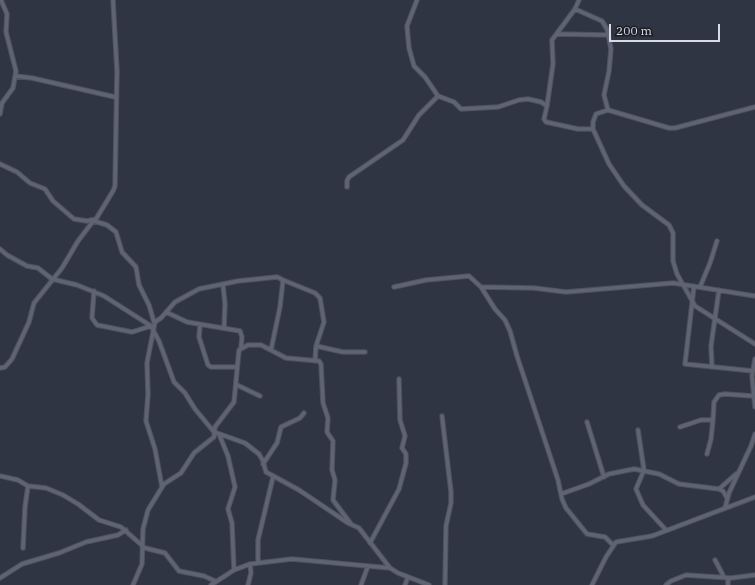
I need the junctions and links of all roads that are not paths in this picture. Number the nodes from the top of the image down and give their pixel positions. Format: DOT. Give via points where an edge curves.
graph roads {
  1 [pos="1,0"];
  2 [pos="113,0"];
  3 [pos="417,0"];
  4 [pos="579,0"];
  5 [pos="575,9"];
  6 [pos="557,34"];
  7 [pos="608,35"];
  8 [pos="15,76"];
  9 [pos="115,96"];
  10 [pos="438,96"];
  11 [pos="605,103"];
  12 [pos="547,106"];
  13 [pos="755,107"];
  14 [pos="608,110"];
  15 [pos="600,112"];
  16 [pos="0,114"];
  17 [pos="593,129"];
  18 [pos="0,164"];
  19 [pos="347,187"];
  20 [pos="94,221"];
  21 [pos="717,241"];
  22 [pos="0,249"];
  23 [pos="52,279"];
  24 [pos="283,280"];
  25 [pos="682,284"];
  26 [pos="223,285"];
  27 [pos="694,286"];
  28 [pos="394,287"];
  29 [pos="481,287"];
  30 [pos="700,287"];
  31 [pos="719,290"];
  32 [pos="94,291"];
  33 [pos="755,296"];
  34 [pos="692,301"];
  35 [pos="166,312"];
  36 [pos="714,318"];
  37 [pos="153,325"];
  38 [pos="200,325"];
  39 [pos="224,328"];
  40 [pos="755,344"];
  41 [pos="316,346"];
  42 [pos="241,347"];
  43 [pos="271,350"];
  44 [pos="365,352"];
  45 [pos="755,359"];
  46 [pos="315,361"];
  47 [pos="237,367"];
  48 [pos="712,367"];
  49 [pos="0,368"];
  50 [pos="753,371"];
  51 [pos="399,379"];
  52 [pos="236,385"];
  53 [pos="260,396"];
  54 [pos="753,396"];
  55 [pos="755,407"];
  56 [pos="304,413"];
  57 [pos="442,416"];
  58 [pos="713,420"];
  59 [pos="587,422"];
  60 [pos="680,426"];
  61 [pos="638,430"];
  62 [pos="214,432"];
  63 [pos="219,434"];
  64 [pos="755,434"];
  65 [pos="707,454"];
  66 [pos="263,464"];
  67 [pos="644,470"];
  68 [pos="736,474"];
  69 [pos="0,476"];
  70 [pos="273,477"];
  71 [pos="604,477"];
  72 [pos="28,486"];
  73 [pos="162,487"];
  74 [pos="719,489"];
  75 [pos="561,494"];
  76 [pos="755,497"];
  77 [pos="727,498"];
  78 [pos="725,508"];
  79 [pos="351,524"];
  80 [pos="126,530"];
  81 [pos="666,530"];
  82 [pos="370,543"];
  83 [pos="613,545"];
  84 [pos="143,546"];
  85 [pos="23,548"];
  86 [pos="715,560"];
  87 [pos="258,562"];
  88 [pos="250,564"];
  89 [pos="368,566"];
  90 [pos="390,568"];
  91 [pos="234,570"];
  92 [pos="755,575"];
  93 [pos="408,577"];
  94 [pos="726,577"];
  95 [pos="0,578"];
  96 [pos="215,581"];
  97 [pos="417,583"];
  98 [pos="133,585"];
  99 [pos="211,585"];
  100 [pos="248,585"];
  101 [pos="361,585"];
  102 [pos="405,585"];
  103 [pos="429,585"];
  104 [pos="445,585"];
  105 [pos="592,585"];
  106 [pos="666,585"];
  107 [pos="728,585"];
  1 -- 8 [label="street" via="7,14 6,32"];
  2 -- 9 [label="street" via="117,71"];
  3 -- 10 [label="street" via="407,26 409,48 414,66 425,76"];
  4 -- 5 [label="street"];
  5 -- 6 [label="street"];
  5 -- 7 [label="street" via="606,24"];
  6 -- 7 [label="street"];
  6 -- 12 [label="street" via="551,44 553,64"];
  7 -- 11 [label="street" via="611,49"];
  8 -- 9 [label="street"];
  8 -- 16 [label="street" via="12,92 2,103"];
  9 -- 20 [label="street" via="115,186"];
  10 -- 12 [label="street" via="454,102 461,109 498,107 528,99"];
  10 -- 19 [label="street" via="419,115 403,140 349,177 346,181"];
  11 -- 14 [label="street"];
  11 -- 15 [label="street"];
  12 -- 17 [label="street" via="544,118 546,122 578,129"];
  13 -- 14 [label="street" via="676,128"];
  14 -- 15 [label="street"];
  15 -- 17 [label="street" via="594,118"];
  17 -- 25 [label="street" via="609,164 624,186 642,205 670,225 673,233 673,261"];
  18 -- 20 [label="street" via="17,172 30,183 45,189 52,201 74,219"];
  20 -- 23 [label="street"];
  20 -- 37 [label="street" via="114,230 122,252 135,266 138,285 149,306"];
  21 -- 30 [label="street"];
  22 -- 23 [label="street" via="28,266 38,268"];
  23 -- 32 [label="street"];
  23 -- 49 [label="street" via="34,303 29,322 12,359 5,367"];
  24 -- 26 [label="street" via="277,277"];
  24 -- 41 [label="street" via="315,293 320,298 324,322"];
  24 -- 43 [label="street"];
  25 -- 27 [label="street"];
  25 -- 29 [label="street" via="665,283 566,292 534,288"];
  25 -- 34 [label="street"];
  26 -- 35 [label="street" via="199,289 182,297"];
  26 -- 39 [label="street"];
  27 -- 30 [label="street"];
  27 -- 34 [label="street"];
  28 -- 29 [label="street" via="426,280 469,276"];
  29 -- 75 [label="street" via="510,331"];
  30 -- 31 [label="street"];
  31 -- 33 [label="street"];
  31 -- 36 [label="street"];
  32 -- 37 [label="street"];
  32 -- 37 [label="street" via="92,318 97,325 132,332"];
  34 -- 36 [label="street" via="695,306"];
  34 -- 48 [label="street" via="685,363 687,366"];
  35 -- 37 [label="street"];
  35 -- 38 [label="street"];
  36 -- 40 [label="street"];
  36 -- 48 [label="street"];
  37 -- 62 [label="street" via="174,382"];
  37 -- 73 [label="street" via="147,364 146,421"];
  38 -- 39 [label="street"];
  38 -- 47 [label="street" via="199,338 208,365"];
  39 -- 42 [label="street" via="240,331"];
  41 -- 44 [label="street" via="343,352"];
  41 -- 46 [label="street"];
  42 -- 43 [label="street" via="254,344"];
  42 -- 47 [label="street"];
  43 -- 46 [label="street" via="286,358"];
  45 -- 50 [label="street"];
  46 -- 79 [label="street" via="319,361 323,370 323,403 328,418 327,432 333,441 333,500"];
  47 -- 52 [label="street"];
  48 -- 50 [label="street"];
  50 -- 54 [label="street"];
  51 -- 82 [label="street" via="400,420 405,436 402,448 406,454 406,463 399,489"];
  52 -- 53 [label="street"];
  52 -- 62 [label="street" via="234,402"];
  54 -- 55 [label="street"];
  54 -- 58 [label="street" via="719,395 714,402"];
  56 -- 66 [label="street" via="300,418 281,427 277,443"];
  57 -- 104 [label="street" via="451,492 446,526"];
  58 -- 60 [label="street" via="701,420"];
  58 -- 65 [label="street"];
  59 -- 71 [label="street"];
  61 -- 67 [label="street"];
  62 -- 63 [label="street"];
  62 -- 73 [label="street" via="211,440 194,453 181,473"];
  63 -- 66 [label="street" via="245,443 258,454"];
  63 -- 91 [label="street" via="228,456 235,487 228,509 232,523"];
  64 -- 68 [label="street" via="748,454"];
  66 -- 70 [label="street" via="264,470"];
  67 -- 71 [label="street"];
  67 -- 74 [label="street" via="679,484"];
  67 -- 81 [label="street" via="636,489 643,505"];
  68 -- 74 [label="street"];
  68 -- 77 [label="street"];
  69 -- 72 [label="street" via="18,480"];
  70 -- 79 [label="street" via="299,490"];
  70 -- 87 [label="street" via="258,540"];
  71 -- 75 [label="street"];
  72 -- 80 [label="street" via="46,488 63,495 99,520"];
  72 -- 85 [label="street"];
  73 -- 84 [label="street" via="154,497 145,518"];
  74 -- 77 [label="street"];
  75 -- 83 [label="street" via="566,508 587,534 604,537"];
  76 -- 78 [label="street"];
  77 -- 78 [label="street"];
  78 -- 81 [label="street"];
  79 -- 82 [label="street" via="360,528"];
  80 -- 84 [label="street"];
  80 -- 95 [label="street" via="118,535 86,542 22,564"];
  81 -- 83 [label="street" via="652,536 616,542"];
  82 -- 90 [label="street"];
  83 -- 105 [label="street"];
  84 -- 96 [label="street" via="165,553 179,571"];
  84 -- 98 [label="street" via="142,564"];
  86 -- 94 [label="street"];
  87 -- 88 [label="street"];
  87 -- 89 [label="street" via="292,559"];
  88 -- 91 [label="street"];
  88 -- 100 [label="street"];
  89 -- 90 [label="street"];
  89 -- 101 [label="street"];
  90 -- 93 [label="street"];
  91 -- 96 [label="street"];
  92 -- 94 [label="street"];
  93 -- 97 [label="street"];
  93 -- 102 [label="street"];
  94 -- 106 [label="street" via="686,575"];
  94 -- 107 [label="street"];
  96 -- 99 [label="street"];
  97 -- 103 [label="street"];
}
